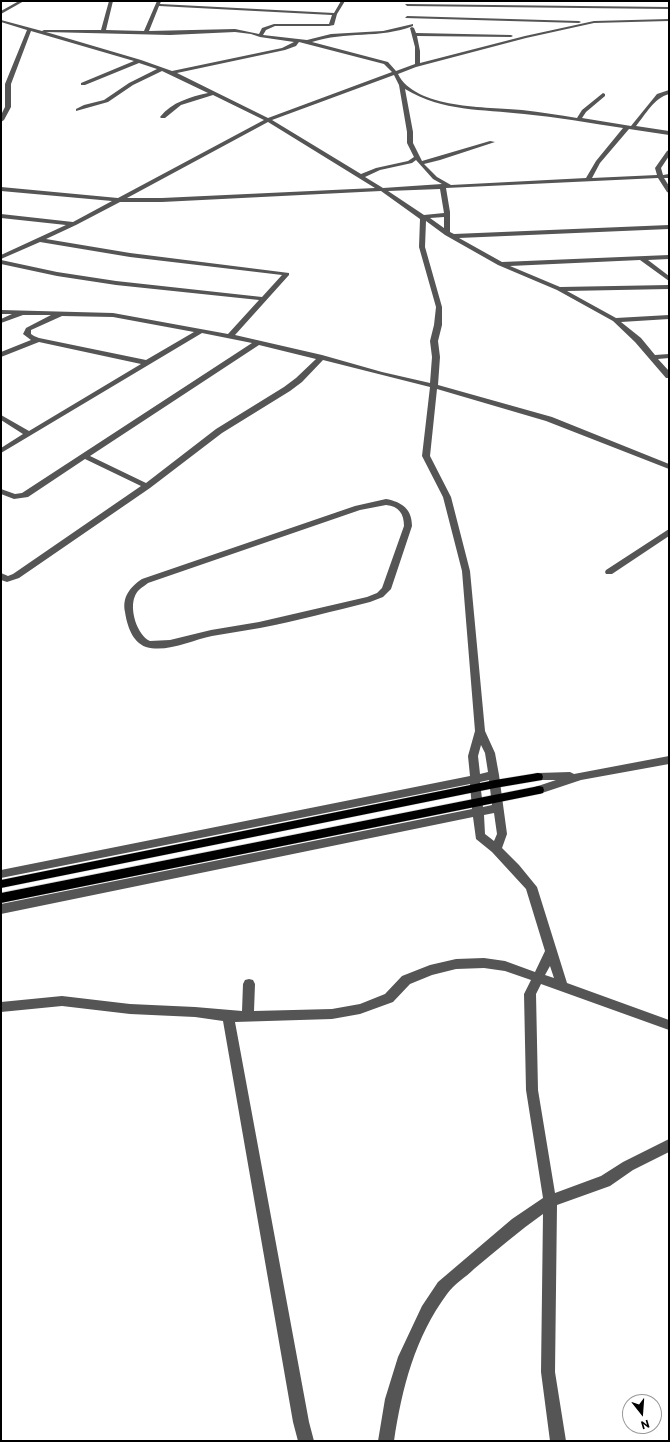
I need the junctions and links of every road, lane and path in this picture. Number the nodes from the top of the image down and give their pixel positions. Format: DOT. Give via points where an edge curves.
graph roads {
  1 [pos="22,1"];
  2 [pos="111,1"];
  3 [pos="206,1"];
  4 [pos="343,1"];
  5 [pos="552,1"];
  6 [pos="604,1"];
  7 [pos="158,3"];
  8 [pos="408,3"];
  9 [pos="203,7"];
  10 [pos="608,7"];
  11 [pos="669,8"];
  12 [pos="1,13"];
  13 [pos="335,14"];
  14 [pos="559,14"];
  15 [pos="408,17"];
  16 [pos="669,20"];
  17 [pos="1,21"];
  18 [pos="594,22"];
  19 [pos="411,24"];
  20 [pos="566,28"];
  21 [pos="30,30"];
  22 [pos="103,32"];
  23 [pos="146,33"];
  24 [pos="414,34"];
  25 [pos="260,36"];
  26 [pos="525,37"];
  27 [pos="298,40"];
  28 [pos="307,42"];
  29 [pos="139,61"];
  30 [pos="417,65"];
  31 [pos="162,69"];
  32 [pos="172,73"];
  33 [pos="395,73"];
  34 [pos="10,81"];
  35 [pos="83,84"];
  36 [pos="1,85"];
  37 [pos="402,85"];
  38 [pos="669,92"];
  39 [pos="215,93"];
  40 [pos="603,95"];
  41 [pos="78,110"];
  42 [pos="162,117"];
  43 [pos="1,120"];
  44 [pos="268,120"];
  45 [pos="578,120"];
  46 [pos="630,127"];
  47 [pos="669,134"];
  48 [pos="492,142"];
  49 [pos="669,152"];
  50 [pos="417,157"];
  51 [pos="420,163"];
  52 [pos="660,176"];
  53 [pos="669,176"];
  54 [pos="360,177"];
  55 [pos="588,179"];
  56 [pos="446,186"];
  57 [pos="1,189"];
  58 [pos="381,189"];
  59 [pos="669,191"];
  60 [pos="117,200"];
  61 [pos="447,215"];
  62 [pos="1,216"];
  63 [pos="10,217"];
  64 [pos="422,218"];
  65 [pos="1,220"];
  66 [pos="74,224"];
  67 [pos="669,227"];
  68 [pos="449,235"];
  69 [pos="41,240"];
  70 [pos="669,257"];
  71 [pos="1,258"];
  72 [pos="641,258"];
  73 [pos="1,262"];
  74 [pos="500,264"];
  75 [pos="669,279"];
  76 [pos="669,287"];
  77 [pos="559,290"];
  78 [pos="264,299"];
  79 [pos="1,312"];
  80 [pos="26,312"];
  81 [pos="62,313"];
  82 [pos="669,317"];
  83 [pos="615,320"];
  84 [pos="1,321"];
  85 [pos="200,331"];
  86 [pos="230,336"];
  87 [pos="38,340"];
  88 [pos="258,342"];
  89 [pos="1,355"];
  90 [pos="669,356"];
  91 [pos="322,357"];
  92 [pos="653,357"];
  93 [pos="148,363"];
  94 [pos="435,371"];
  95 [pos="669,376"];
  96 [pos="414,381"];
  97 [pos="434,386"];
  98 [pos="1,418"];
  99 [pos="28,434"];
  100 [pos="1,451"];
  101 [pos="85,456"];
  102 [pos="669,467"];
  103 [pos="147,486"];
  104 [pos="1,491"];
  105 [pos="669,532"];
  106 [pos="609,572"];
  107 [pos="1,576"];
  108 [pos="192,638"];
  109 [pos="480,731"];
  110 [pos="669,760"];
  111 [pos="538,776"];
  112 [pos="580,776"];
  113 [pos="494,780"];
  114 [pos="476,783"];
  115 [pos="539,790"];
  116 [pos="497,803"];
  117 [pos="477,807"];
  118 [pos="496,849"];
  119 [pos="1,874"];
  120 [pos="1,884"];
  121 [pos="1,898"];
  122 [pos="1,910"];
  123 [pos="552,951"];
  124 [pos="538,979"];
  125 [pos="249,984"];
  126 [pos="562,986"];
  127 [pos="1,1007"];
  128 [pos="228,1016"];
  129 [pos="248,1017"];
  130 [pos="669,1025"];
  131 [pos="669,1145"];
  132 [pos="550,1201"];
  133 [pos="306,1441"];
  134 [pos="386,1441"];
  135 [pos="558,1441"];
  1 -- 12 [label="street"];
  2 -- 22 [label="street"];
  3 -- 9 [label="street"];
  4 -- 13 [label="street"];
  5 -- 14 [label="street"];
  6 -- 10 [label="street"];
  7 -- 9 [label="street"];
  7 -- 23 [label="street"];
  8 -- 14 [label="street"];
  8 -- 15 [label="street"];
  9 -- 13 [label="street"];
  10 -- 11 [label="street"];
  10 -- 14 [label="street"];
  13 -- 25 [label="street" via="332,24 329,25 274,26 264,29"];
  14 -- 15 [label="street"];
  14 -- 18 [label="street"];
  14 -- 20 [label="street"];
  15 -- 19 [label="street"];
  16 -- 18 [label="street"];
  17 -- 21 [label="street"];
  18 -- 20 [label="street"];
  19 -- 24 [label="street"];
  19 -- 28 [label="street" via="402,29 386,32 327,36"];
  20 -- 26 [label="street"];
  21 -- 22 [label="street"];
  21 -- 29 [label="street"];
  21 -- 34 [label="street"];
  22 -- 23 [label="street"];
  23 -- 25 [label="street" via="229,31 254,32"];
  24 -- 26 [label="street"];
  24 -- 30 [label="street" via="418,53"];
  25 -- 27 [label="street"];
  26 -- 30 [label="street"];
  27 -- 28 [label="street"];
  27 -- 32 [label="street" via="294,45 283,49"];
  28 -- 33 [label="street" via="386,63 392,66"];
  29 -- 31 [label="street"];
  29 -- 35 [label="street"];
  30 -- 33 [label="street"];
  31 -- 32 [label="street"];
  31 -- 41 [label="street" via="131,84 106,101"];
  32 -- 39 [label="street"];
  33 -- 37 [label="street"];
  33 -- 44 [label="street"];
  34 -- 36 [label="street"];
  34 -- 43 [label="street" via="8,107"];
  37 -- 45 [label="street" via="438,102"];
  37 -- 50 [label="street" via="410,143"];
  38 -- 46 [label="street" via="655,98"];
  39 -- 42 [label="street" via="177,105"];
  39 -- 44 [label="street"];
  40 -- 45 [label="street" via="584,111"];
  44 -- 54 [label="street"];
  44 -- 60 [label="street"];
  45 -- 46 [label="street"];
  46 -- 47 [label="street"];
  46 -- 55 [label="street" via="598,162"];
  48 -- 51 [label="street"];
  49 -- 52 [label="street" via="658,168"];
  50 -- 51 [label="street"];
  50 -- 54 [label="street" via="410,162 378,169"];
  51 -- 56 [label="street"];
  52 -- 53 [label="street"];
  52 -- 55 [label="street"];
  52 -- 59 [label="street"];
  54 -- 58 [label="street"];
  55 -- 56 [label="street"];
  56 -- 58 [label="street"];
  56 -- 61 [label="street"];
  57 -- 60 [label="street"];
  58 -- 60 [label="street"];
  58 -- 64 [label="street"];
  60 -- 66 [label="street"];
  61 -- 64 [label="street"];
  61 -- 68 [label="street"];
  62 -- 63 [label="street"];
  63 -- 65 [label="street"];
  63 -- 66 [label="street"];
  64 -- 68 [label="street"];
  64 -- 94 [label="street" via="422,247 438,301 438,325 434,341"];
  66 -- 69 [label="street"];
  67 -- 68 [label="street"];
  68 -- 74 [label="street"];
  69 -- 71 [label="street"];
  69 -- 78 [label="street" via="130,255 287,274"];
  70 -- 72 [label="street"];
  72 -- 74 [label="street"];
  72 -- 75 [label="street"];
  73 -- 78 [label="street" via="116,283"];
  74 -- 77 [label="street"];
  76 -- 77 [label="street"];
  77 -- 83 [label="street"];
  78 -- 86 [label="street"];
  79 -- 80 [label="street"];
  80 -- 81 [label="street"];
  80 -- 84 [label="street"];
  81 -- 85 [label="street" via="113,315"];
  81 -- 87 [label="street" via="28,329 26,334"];
  82 -- 83 [label="street"];
  83 -- 92 [label="street"];
  85 -- 86 [label="street"];
  85 -- 93 [label="street"];
  86 -- 88 [label="street"];
  87 -- 89 [label="street"];
  87 -- 93 [label="street"];
  88 -- 91 [label="street"];
  88 -- 101 [label="street"];
  90 -- 92 [label="street"];
  91 -- 96 [label="street"];
  91 -- 103 [label="street" via="287,389 219,431"];
  92 -- 95 [label="street"];
  93 -- 99 [label="street"];
  94 -- 96 [label="street"];
  94 -- 97 [label="street"];
  96 -- 97 [label="street"];
  97 -- 102 [label="street" via="549,419"];
  97 -- 109 [label="street" via="426,456 448,497 466,571"];
  98 -- 99 [label="street"];
  99 -- 100 [label="street"];
  101 -- 103 [label="street"];
  101 -- 104 [label="street" via="25,495 14,497"];
  103 -- 107 [label="street" via="16,576 7,579"];
  105 -- 106 [label="street"];
  108 -- 108 [label="street" via="265,624 380,595 386,589 408,526 404,510 400,506 386,502 358,508 145,581 131,593 129,607 139,638 156,645"];
  109 -- 113 [label="street" via="490,753"];
  109 -- 114 [label="street" via="473,756"];
  110 -- 112 [label="street"];
  111 -- 112 [label="street"];
  111 -- 113 [label="main road"];
  112 -- 115 [label="street"];
  113 -- 114 [label="main road"];
  113 -- 116 [label="street"];
  114 -- 117 [label="street"];
  114 -- 119 [label="street"];
  114 -- 120 [label="main road"];
  115 -- 116 [label="main road"];
  116 -- 117 [label="street"];
  116 -- 118 [label="street" via="502,834"];
  117 -- 118 [label="street" via="480,836"];
  117 -- 121 [label="main road"];
  117 -- 122 [label="street"];
  118 -- 123 [label="street" via="531,887"];
  123 -- 124 [label="street"];
  123 -- 126 [label="street"];
  124 -- 126 [label="street"];
  124 -- 129 [label="street" via="505,966 484,963 456,964 430,970 406,980 389,998 360,1009 332,1014"];
  124 -- 132 [label="street" via="530,994 532,1090"];
  125 -- 129 [label="street"];
  126 -- 130 [label="street"];
  127 -- 128 [label="street" via="62,1001"];
  128 -- 129 [label="street"];
  128 -- 133 [label="street"];
  131 -- 132 [label="street" via="605,1181"];
  132 -- 134 [label="street" via="517,1224 443,1287 427,1311 406,1358 393,1399"];
  132 -- 135 [label="street" via="548,1372"];
}
